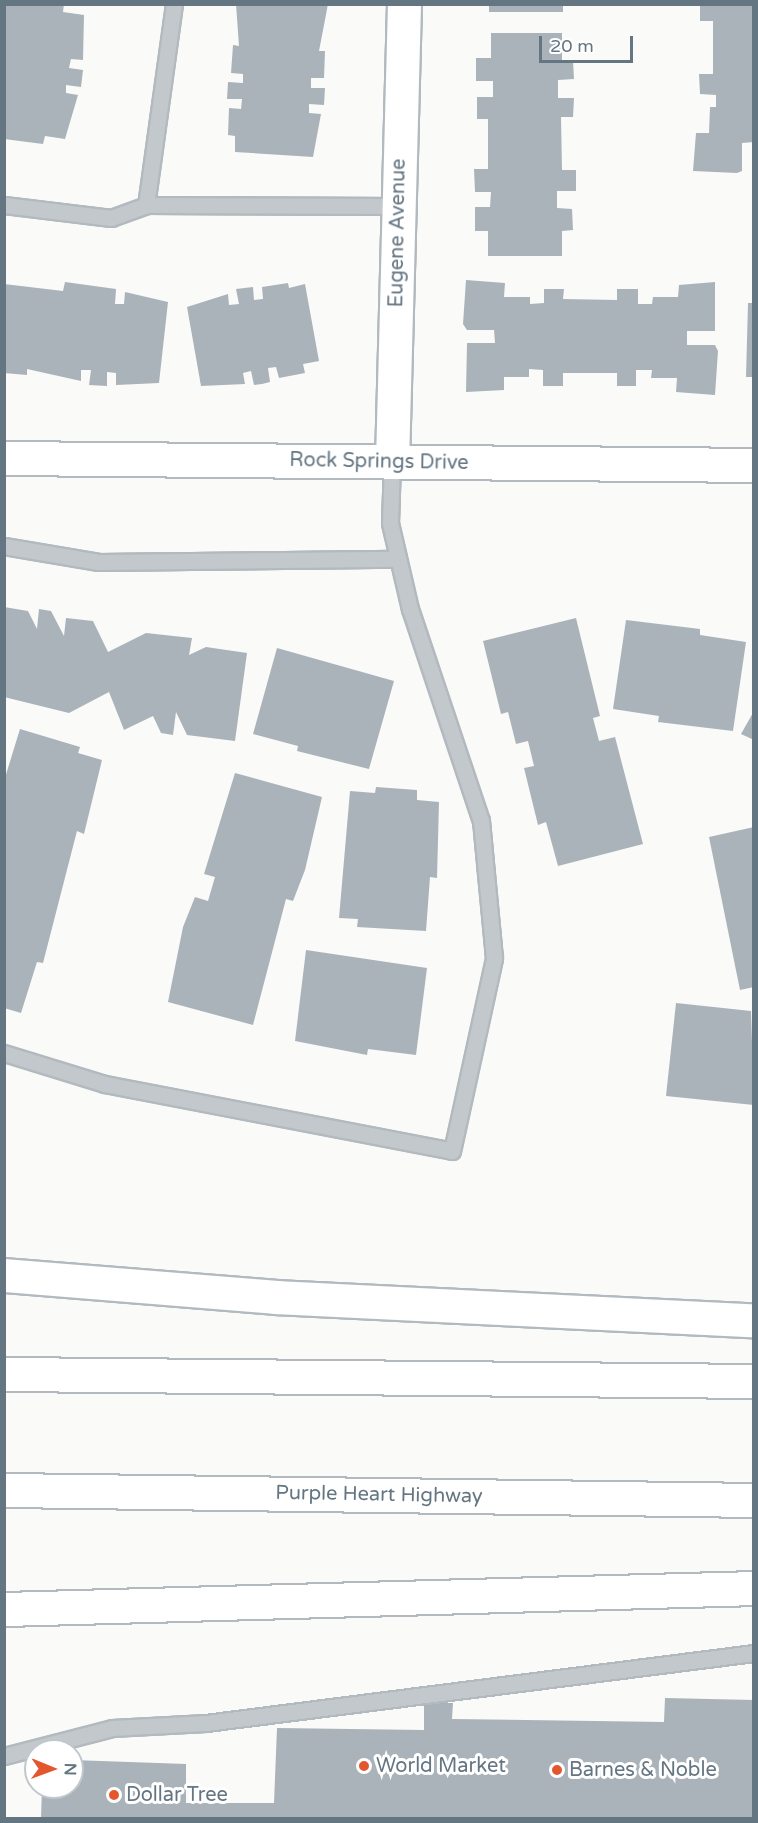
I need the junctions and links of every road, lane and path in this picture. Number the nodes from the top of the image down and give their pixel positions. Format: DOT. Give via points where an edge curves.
graph roads {
  1 [pos="174,4"];
  2 [pos="404,4"];
  3 [pos="4,205"];
  4 [pos="146,205"];
  5 [pos="398,206"];
  6 [pos="4,458"];
  7 [pos="392,462"];
  8 [pos="753,465"];
  9 [pos="4,546"];
  10 [pos="398,559"];
  11 [pos="4,1053"];
  12 [pos="4,1275"];
  13 [pos="753,1320"];
  14 [pos="4,1374"];
  15 [pos="753,1381"];
  16 [pos="4,1490"];
  17 [pos="753,1500"];
  18 [pos="753,1588"];
  19 [pos="4,1609"];
  20 [pos="753,1653"];
  21 [pos="4,1756"];
  1 -- 4 [label="lane"];
  2 -- 5 [label="main road, Eugene Avenue"];
  3 -- 4 [label="lane" via="111,218"];
  4 -- 5 [label="lane"];
  5 -- 7 [label="main road, Eugene Avenue"];
  6 -- 7 [label="main road, Rock Springs Drive"];
  7 -- 8 [label="main road, Rock Springs Drive"];
  7 -- 10 [label="lane" via="390,523"];
  9 -- 10 [label="lane" via="99,562"];
  10 -- 11 [label="lane" via="410,609 481,821 494,958 452,1151 105,1084"];
  12 -- 13 [label="main road" via="346,1301"];
  14 -- 15 [label="main road"];
  16 -- 17 [label="main road, Purple Heart Highway"];
  18 -- 19 [label="main road"];
  20 -- 21 [label="lane" via="206,1723 112,1728"];
}
